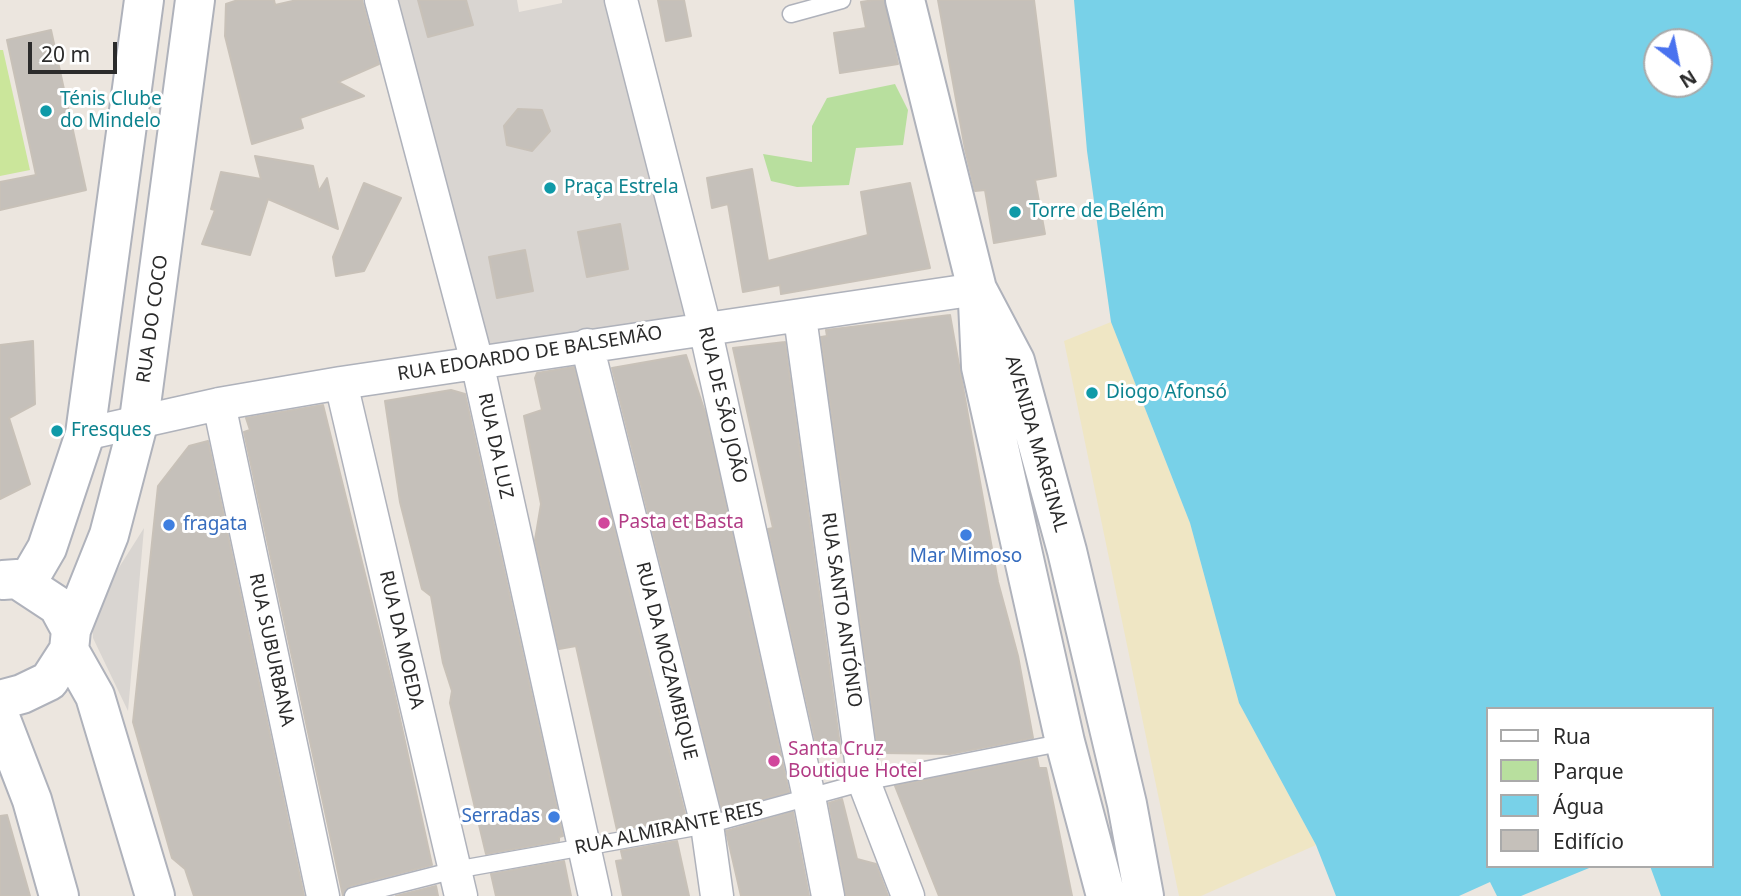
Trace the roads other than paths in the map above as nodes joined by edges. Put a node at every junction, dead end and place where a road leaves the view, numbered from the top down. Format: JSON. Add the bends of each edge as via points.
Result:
{"nodes":[{"id":1,"x":144,"y":0,"type":"edge"},
{"id":2,"x":195,"y":0,"type":"edge"},
{"id":3,"x":381,"y":0,"type":"edge"},
{"id":4,"x":621,"y":0,"type":"edge"},
{"id":5,"x":842,"y":0,"type":"edge"},
{"id":6,"x":905,"y":0,"type":"edge"},
{"id":7,"x":791,"y":14,"type":"dead end"},
{"id":8,"x":977,"y":289,"type":"junction"},
{"id":9,"x":800,"y":317,"type":"junction"},
{"id":10,"x":705,"y":328,"type":"junction"},
{"id":11,"x":587,"y":345,"type":"junction"},
{"id":12,"x":477,"y":362,"type":"junction"},
{"id":13,"x":341,"y":383,"type":"junction"},
{"id":14,"x":219,"y":404,"type":"junction"},
{"id":15,"x":139,"y":421,"type":"junction"},
{"id":16,"x":85,"y":434,"type":"junction"},
{"id":17,"x":13,"y":582,"type":"edge"},
{"id":18,"x":70,"y":640,"type":"junction"},
{"id":19,"x":0,"y":699,"type":"edge"},
{"id":20,"x":0,"y":717,"type":"edge"},
{"id":21,"x":1065,"y":742,"type":"junction"},
{"id":22,"x":864,"y":782,"type":"junction"},
{"id":23,"x":809,"y":797,"type":"junction"},
{"id":24,"x":707,"y":825,"type":"junction"},
{"id":25,"x":584,"y":847,"type":"junction"},
{"id":26,"x":458,"y":883,"type":"edge"},
{"id":27,"x":59,"y":896,"type":"edge"},
{"id":28,"x":155,"y":896,"type":"edge"},
{"id":29,"x":323,"y":896,"type":"edge"},
{"id":30,"x":353,"y":896,"type":"edge"},
{"id":31,"x":596,"y":896,"type":"edge"},
{"id":32,"x":717,"y":896,"type":"edge"},
{"id":33,"x":828,"y":896,"type":"edge"},
{"id":34,"x":908,"y":896,"type":"edge"},
{"id":35,"x":1106,"y":896,"type":"edge"},
{"id":36,"x":1144,"y":896,"type":"edge"}],
"edges":[{"from":1,"to":16,"type":"street"},
{"from":2,"to":15,"type":"street","name":"RUA DO COCO"},
{"from":3,"to":12,"type":"street","name":"RUA DA LUZ"},
{"from":4,"to":10,"type":"street","name":"RUA DE SÃO JOÃO"},
{"from":5,"to":7,"type":"lane"},
{"from":6,"to":8,"type":"street","name":"AVENIDA MARGINAL"},
{"from":8,"to":9,"type":"street","name":"RUA EDOARDO DE BALSEMÃO"},
{"from":8,"to":21,"type":"street","via":[[981,367]]},
{"from":8,"to":36,"type":"street","name":"AVENIDA MARGINAL","via":[[1015,361],[1044,464],[1127,804]]},
{"from":9,"to":10,"type":"street","name":"RUA EDOARDO DE BALSEMÃO"},
{"from":9,"to":22,"type":"street","name":"RUA SANTO ANTÓNIO"},
{"from":10,"to":11,"type":"street","name":"RUA EDOARDO DE BALSEMÃO"},
{"from":10,"to":23,"type":"street","name":"RUA DE SÃO JOÃO"},
{"from":11,"to":12,"type":"street","name":"RUA EDOARDO DE BALSEMÃO"},
{"from":11,"to":24,"type":"street","name":"RUA DA MOZAMBIQUE"},
{"from":12,"to":13,"type":"street","name":"RUA EDOARDO DE BALSEMÃO"},
{"from":12,"to":25,"type":"street","name":"RUA DA LUZ"},
{"from":13,"to":14,"type":"street","name":"RUA EDOARDO DE BALSEMÃO"},
{"from":13,"to":26,"type":"street","name":"RUA DA MOEDA"},
{"from":14,"to":15,"type":"street","name":"RUA EDOARDO DE BALSEMÃO"},
{"from":14,"to":29,"type":"street","name":"RUA SUBURBANA"},
{"from":15,"to":16,"type":"street","name":"RUA EDOARDO DE BALSEMÃO"},
{"from":15,"to":18,"type":"street","name":"RUA DO COCO","via":[[109,535]]},
{"from":16,"to":17,"type":"street","via":[[47,548]]},
{"from":17,"to":18,"type":"street","via":[[58,606]]},
{"from":18,"to":19,"type":"street","name":"RUA DO COCO","via":[[49,681]]},
{"from":18,"to":28,"type":"street","via":[[95,696]]},
{"from":20,"to":27,"type":"street","via":[[32,800]]},
{"from":21,"to":22,"type":"lane","name":"RUA ALMIRANTE REIS"},
{"from":21,"to":35,"type":"street"},
{"from":22,"to":23,"type":"lane","name":"RUA ALMIRANTE REIS"},
{"from":22,"to":34,"type":"street","name":"RUA SANTO ANTÓNIO"},
{"from":23,"to":24,"type":"lane","name":"RUA ALMIRANTE REIS"},
{"from":23,"to":33,"type":"street","name":"RUA DE SÃO JOÃO"},
{"from":24,"to":25,"type":"lane","name":"RUA ALMIRANTE REIS"},
{"from":24,"to":32,"type":"street","name":"RUA DA MOZAMBIQUE"},
{"from":25,"to":26,"type":"lane","name":"RUA ALMIRANTE REIS"},
{"from":25,"to":31,"type":"street","name":"RUA DA LUZ"},
{"from":26,"to":30,"type":"lane","name":"RUA ALMIRANTE REIS"}]}
